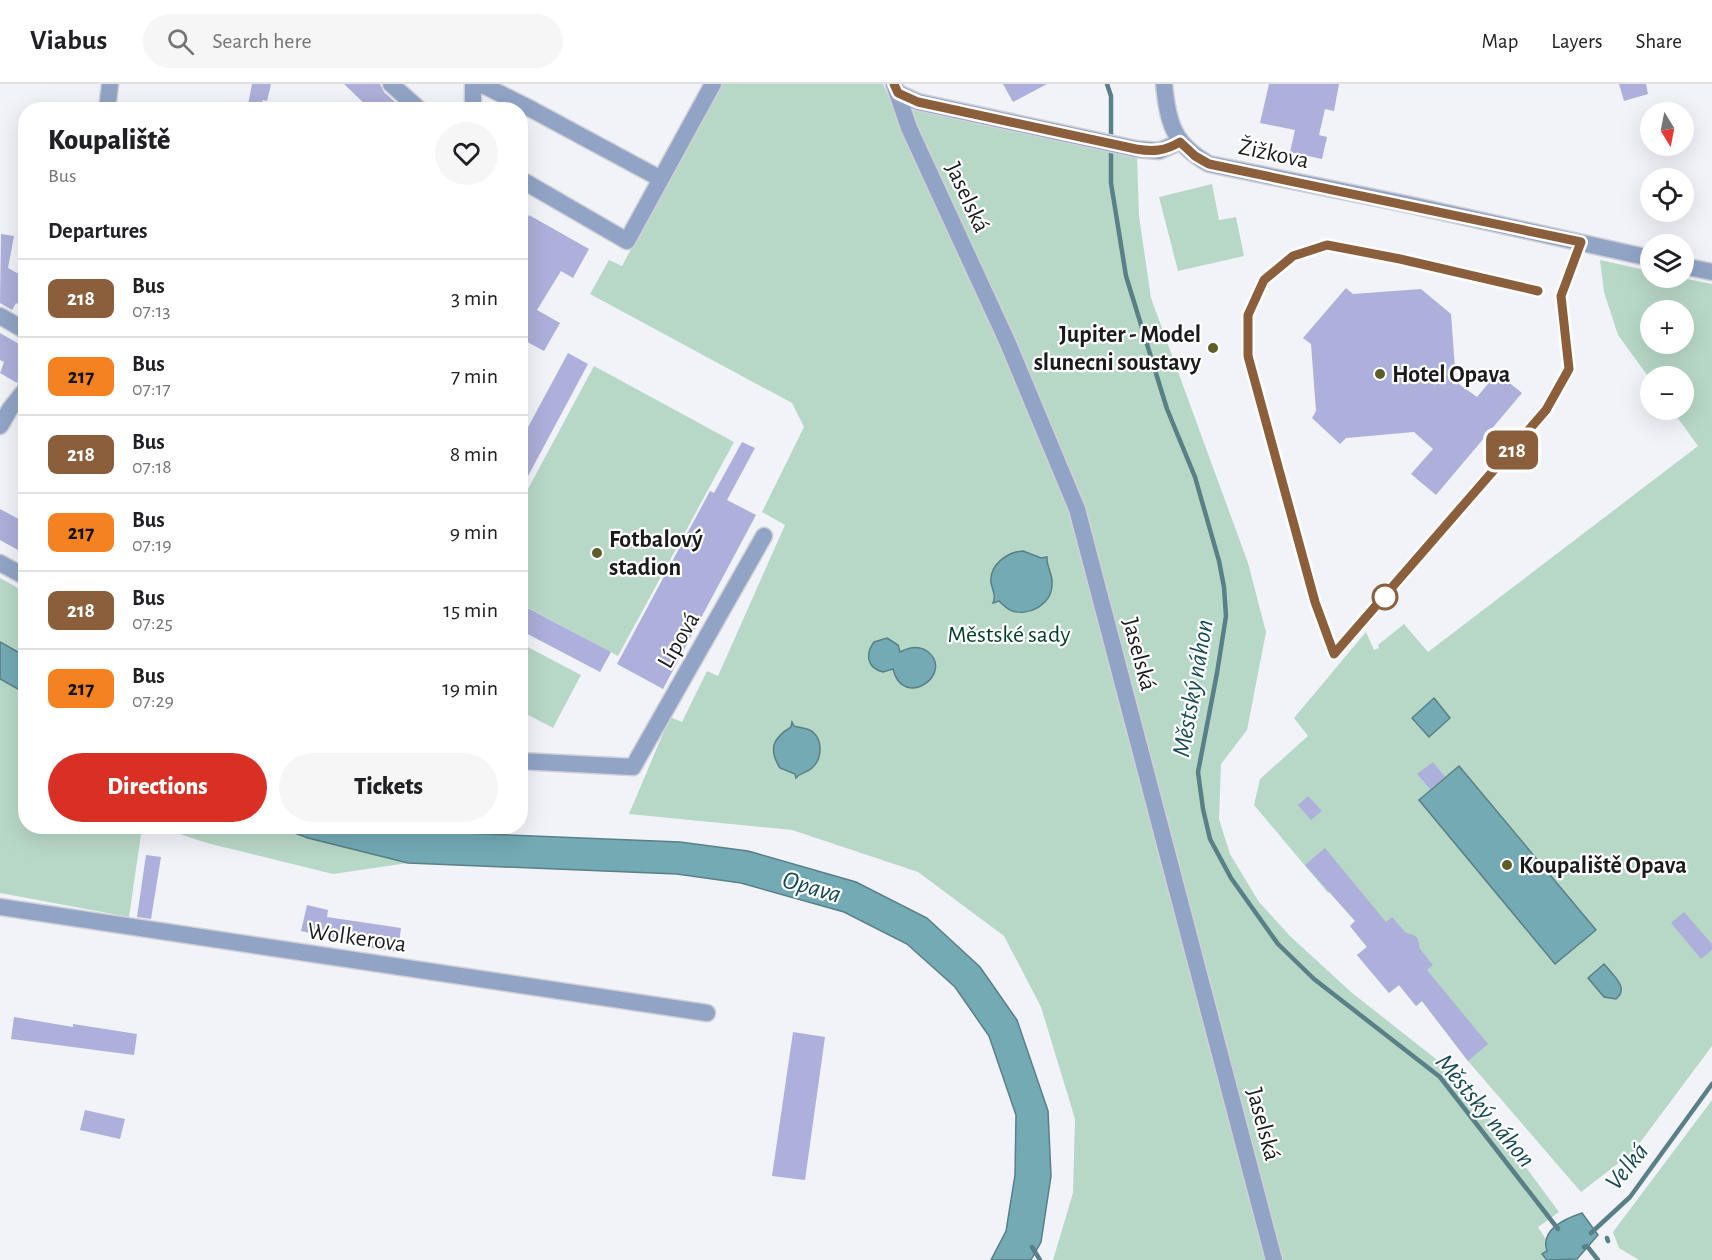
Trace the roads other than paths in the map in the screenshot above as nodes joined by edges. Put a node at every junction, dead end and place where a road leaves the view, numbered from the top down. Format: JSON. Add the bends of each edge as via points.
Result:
{"nodes":[{"id":1,"x":110,"y":84,"type":"edge"},
{"id":2,"x":391,"y":84,"type":"edge"},
{"id":3,"x":473,"y":84,"type":"edge"},
{"id":4,"x":481,"y":84,"type":"edge"},
{"id":5,"x":713,"y":84,"type":"edge"},
{"id":6,"x":1164,"y":84,"type":"edge"},
{"id":7,"x":896,"y":88,"type":"edge"},
{"id":8,"x":107,"y":102,"type":"edge"},
{"id":9,"x":411,"y":102,"type":"edge"},
{"id":10,"x":473,"y":102,"type":"edge"},
{"id":11,"x":515,"y":102,"type":"edge"},
{"id":12,"x":528,"y":109,"type":"edge"},
{"id":13,"x":1180,"y":142,"type":"junction"},
{"id":14,"x":661,"y":179,"type":"junction"},
{"id":15,"x":528,"y":184,"type":"edge"},
{"id":16,"x":1640,"y":256,"type":"edge"},
{"id":17,"x":1694,"y":268,"type":"edge"},
{"id":18,"x":1712,"y":272,"type":"edge"},
{"id":19,"x":0,"y":316,"type":"edge"},
{"id":20,"x":18,"y":326,"type":"edge"},
{"id":21,"x":18,"y":399,"type":"edge"},
{"id":22,"x":0,"y":426,"type":"edge"},
{"id":23,"x":764,"y":536,"type":"dead end"},
{"id":24,"x":0,"y":563,"type":"edge"},
{"id":25,"x":18,"y":573,"type":"edge"},
{"id":26,"x":528,"y":761,"type":"edge"},
{"id":27,"x":0,"y":908,"type":"edge"},
{"id":28,"x":707,"y":1012,"type":"dead end"},
{"id":29,"x":1275,"y":1260,"type":"edge"}],
"edges":[{"from":1,"to":8,"type":"street"},
{"from":2,"to":9,"type":"street"},
{"from":3,"to":10,"type":"street"},
{"from":4,"to":11,"type":"street"},
{"from":5,"to":14,"type":"street"},
{"from":6,"to":13,"type":"street","via":[[1170,121]]},
{"from":7,"to":13,"type":"street","via":[[918,102],[1136,149],[1159,151]]},
{"from":7,"to":29,"type":"street","name":"Jaselská","via":[[909,128],[1007,341],[1077,508]]},
{"from":12,"to":14,"type":"street"},
{"from":13,"to":16,"type":"street","name":"Žižkova","via":[[1209,164]]},
{"from":14,"to":15,"type":"street","via":[[627,241]]},
{"from":17,"to":18,"type":"street"},
{"from":19,"to":20,"type":"street"},
{"from":21,"to":22,"type":"street"},
{"from":23,"to":26,"type":"street","name":"Lípová","via":[[633,767]]},
{"from":24,"to":25,"type":"street"},
{"from":27,"to":28,"type":"street","name":"Wolkerova"}]}
